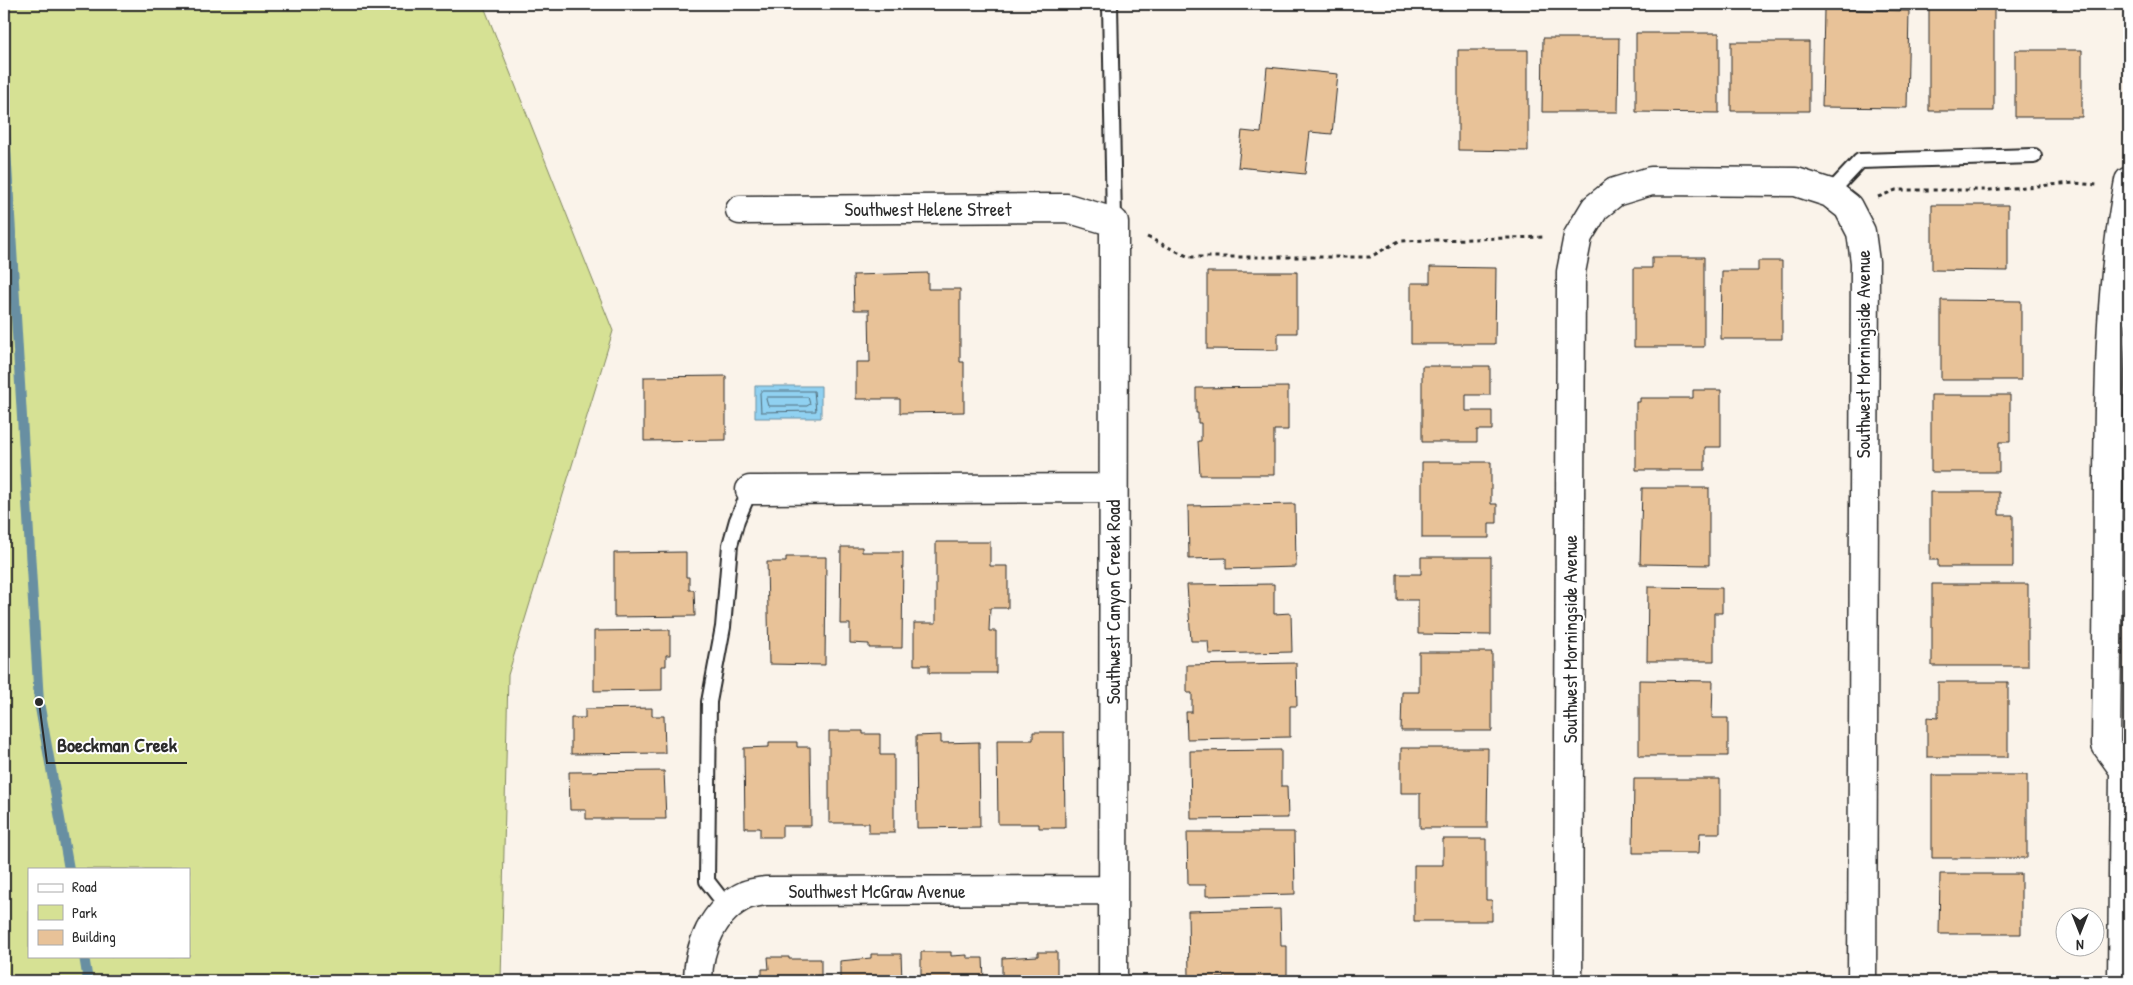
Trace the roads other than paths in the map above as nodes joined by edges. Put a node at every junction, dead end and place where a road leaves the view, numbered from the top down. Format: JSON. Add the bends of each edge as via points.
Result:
{"nodes":[{"id":1,"x":1110,"y":4,"type":"edge"},
{"id":2,"x":2034,"y":156,"type":"dead end"},
{"id":3,"x":2128,"y":186,"type":"edge"},
{"id":4,"x":1839,"y":200,"type":"junction"},
{"id":5,"x":740,"y":210,"type":"dead end"},
{"id":6,"x":1114,"y":222,"type":"junction"},
{"id":7,"x":1112,"y":488,"type":"junction"},
{"id":8,"x":750,"y":490,"type":"joint"},
{"id":9,"x":2126,"y":766,"type":"edge"},
{"id":10,"x":1113,"y":890,"type":"junction"},
{"id":11,"x":728,"y":908,"type":"junction"},
{"id":12,"x":698,"y":981,"type":"edge"},
{"id":13,"x":1113,"y":981,"type":"edge"},
{"id":14,"x":1568,"y":981,"type":"edge"},
{"id":15,"x":1862,"y":981,"type":"edge"},
{"id":16,"x":2122,"y":981,"type":"edge"}],
"edges":[{"from":1,"to":6,"type":"lane"},
{"from":2,"to":4,"type":"lane","via":[[1860,161]]},
{"from":3,"to":9,"type":"street","via":[[2118,245],[2111,327],[2106,745]]},
{"from":4,"to":14,"type":"street","name":"Southwest Morningside Avenue","via":[[1796,182],[1650,180],[1615,192],[1595,208],[1578,236],[1571,272]]},
{"from":4,"to":15,"type":"street","name":"Southwest Morningside Avenue","via":[[1861,232],[1865,262]]},
{"from":5,"to":6,"type":"street","name":"Southwest Helene Street","via":[[1067,208]]},
{"from":6,"to":7,"type":"street","name":"Southwest Canyon Creek Road"},
{"from":7,"to":8,"type":"street"},
{"from":7,"to":10,"type":"street","name":"Southwest Canyon Creek Road"},
{"from":8,"to":11,"type":"lane","via":[[730,545],[724,627],[709,702],[708,881]]},
{"from":9,"to":16,"type":"street"},
{"from":10,"to":11,"type":"street","name":"Southwest McGraw Avenue","via":[[765,891],[747,895]]},
{"from":10,"to":13,"type":"street","name":"Southwest Canyon Creek Road"},
{"from":11,"to":12,"type":"street","name":"Southwest McGraw Avenue","via":[[704,940]]}]}
